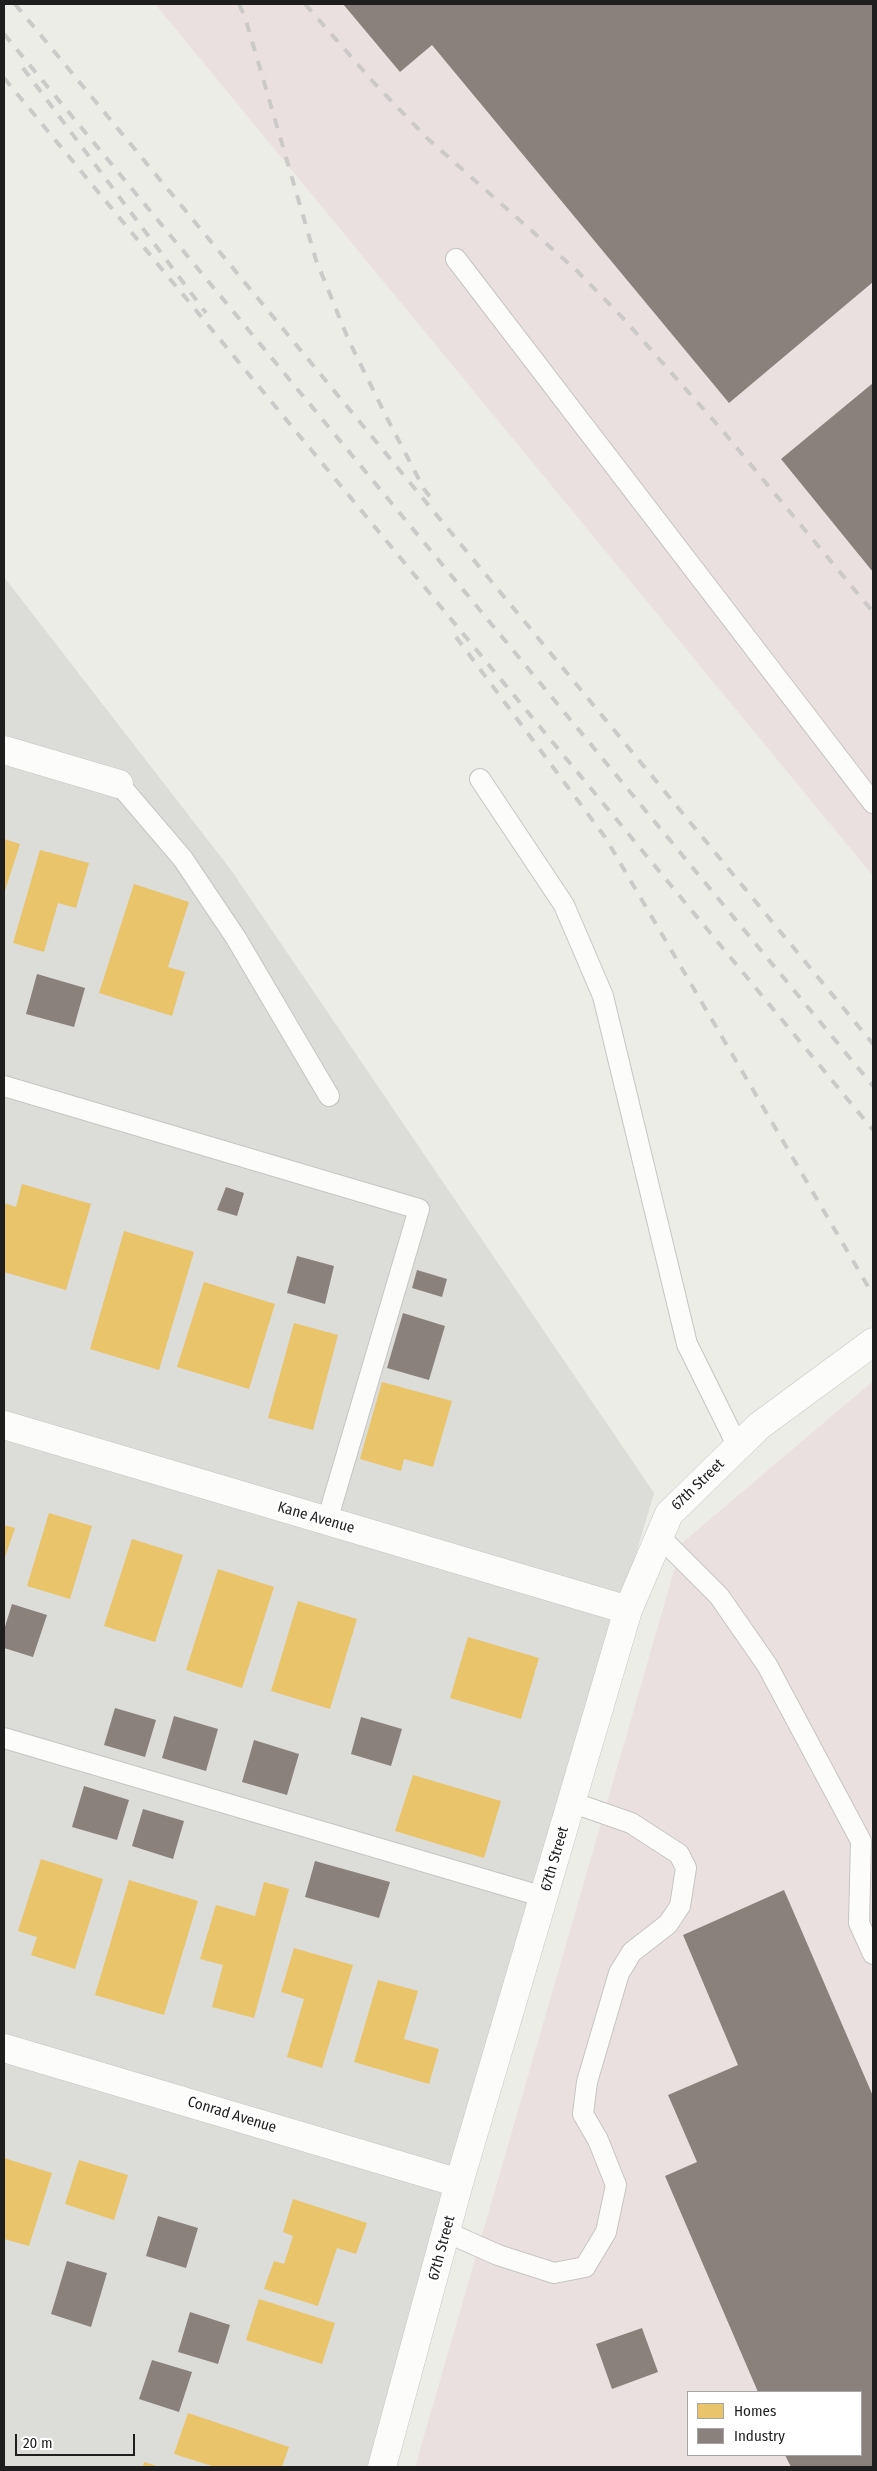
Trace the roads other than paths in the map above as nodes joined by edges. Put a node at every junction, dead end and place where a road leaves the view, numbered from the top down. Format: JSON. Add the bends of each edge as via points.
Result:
{"nodes":[{"id":1,"x":456,"y":259,"type":"dead end"},
{"id":2,"x":4,"y":750,"type":"edge"},
{"id":3,"x":480,"y":779,"type":"dead end"},
{"id":4,"x":119,"y":784,"type":"joint"},
{"id":5,"x":873,"y":803,"type":"edge"},
{"id":6,"x":4,"y":1086,"type":"edge"},
{"id":7,"x":329,"y":1096,"type":"dead end"},
{"id":8,"x":873,"y":1342,"type":"edge"},
{"id":9,"x":4,"y":1425,"type":"edge"},
{"id":10,"x":738,"y":1447,"type":"junction"},
{"id":11,"x":327,"y":1521,"type":"junction"},
{"id":12,"x":659,"y":1536,"type":"junction"},
{"id":13,"x":628,"y":1610,"type":"junction"},
{"id":14,"x":4,"y":1738,"type":"edge"},
{"id":15,"x":571,"y":1802,"type":"junction"},
{"id":16,"x":867,"y":1840,"type":"edge"},
{"id":17,"x":544,"y":1898,"type":"junction"},
{"id":18,"x":873,"y":1954,"type":"edge"},
{"id":19,"x":4,"y":2048,"type":"edge"},
{"id":20,"x":460,"y":2183,"type":"junction"},
{"id":21,"x":446,"y":2232,"type":"junction"},
{"id":22,"x":382,"y":2467,"type":"edge"}],
"edges":[{"from":1,"to":5,"type":"lane"},
{"from":2,"to":4,"type":"street"},
{"from":3,"to":10,"type":"lane","via":[[564,905],[604,996],[688,1344]]},
{"from":4,"to":7,"type":"lane","via":[[183,859],[236,938]]},
{"from":6,"to":11,"type":"lane","via":[[419,1209]]},
{"from":8,"to":10,"type":"street","name":"67th Street","via":[[759,1426]]},
{"from":9,"to":11,"type":"street","name":"Kane Avenue"},
{"from":10,"to":12,"type":"street","name":"67th Street","via":[[668,1514]]},
{"from":11,"to":13,"type":"street","name":"Kane Avenue"},
{"from":12,"to":13,"type":"street","name":"67th Street"},
{"from":12,"to":16,"type":"lane","via":[[718,1596],[768,1665]]},
{"from":13,"to":15,"type":"street","name":"67th Street"},
{"from":14,"to":17,"type":"lane"},
{"from":15,"to":17,"type":"street","name":"67th Street"},
{"from":15,"to":21,"type":"lane","via":[[631,1823],[679,1854],[686,1868],[680,1906],[668,1924],[632,1952],[618,1973],[587,2082],[583,2114],[598,2140],[616,2185],[606,2232],[585,2267],[554,2273],[498,2255]]},
{"from":16,"to":18,"type":"lane","via":[[859,1924]]},
{"from":17,"to":20,"type":"street","name":"67th Street"},
{"from":19,"to":20,"type":"street","name":"Conrad Avenue"},
{"from":20,"to":21,"type":"street","name":"67th Street"},
{"from":21,"to":22,"type":"street","name":"67th Street"}]}
